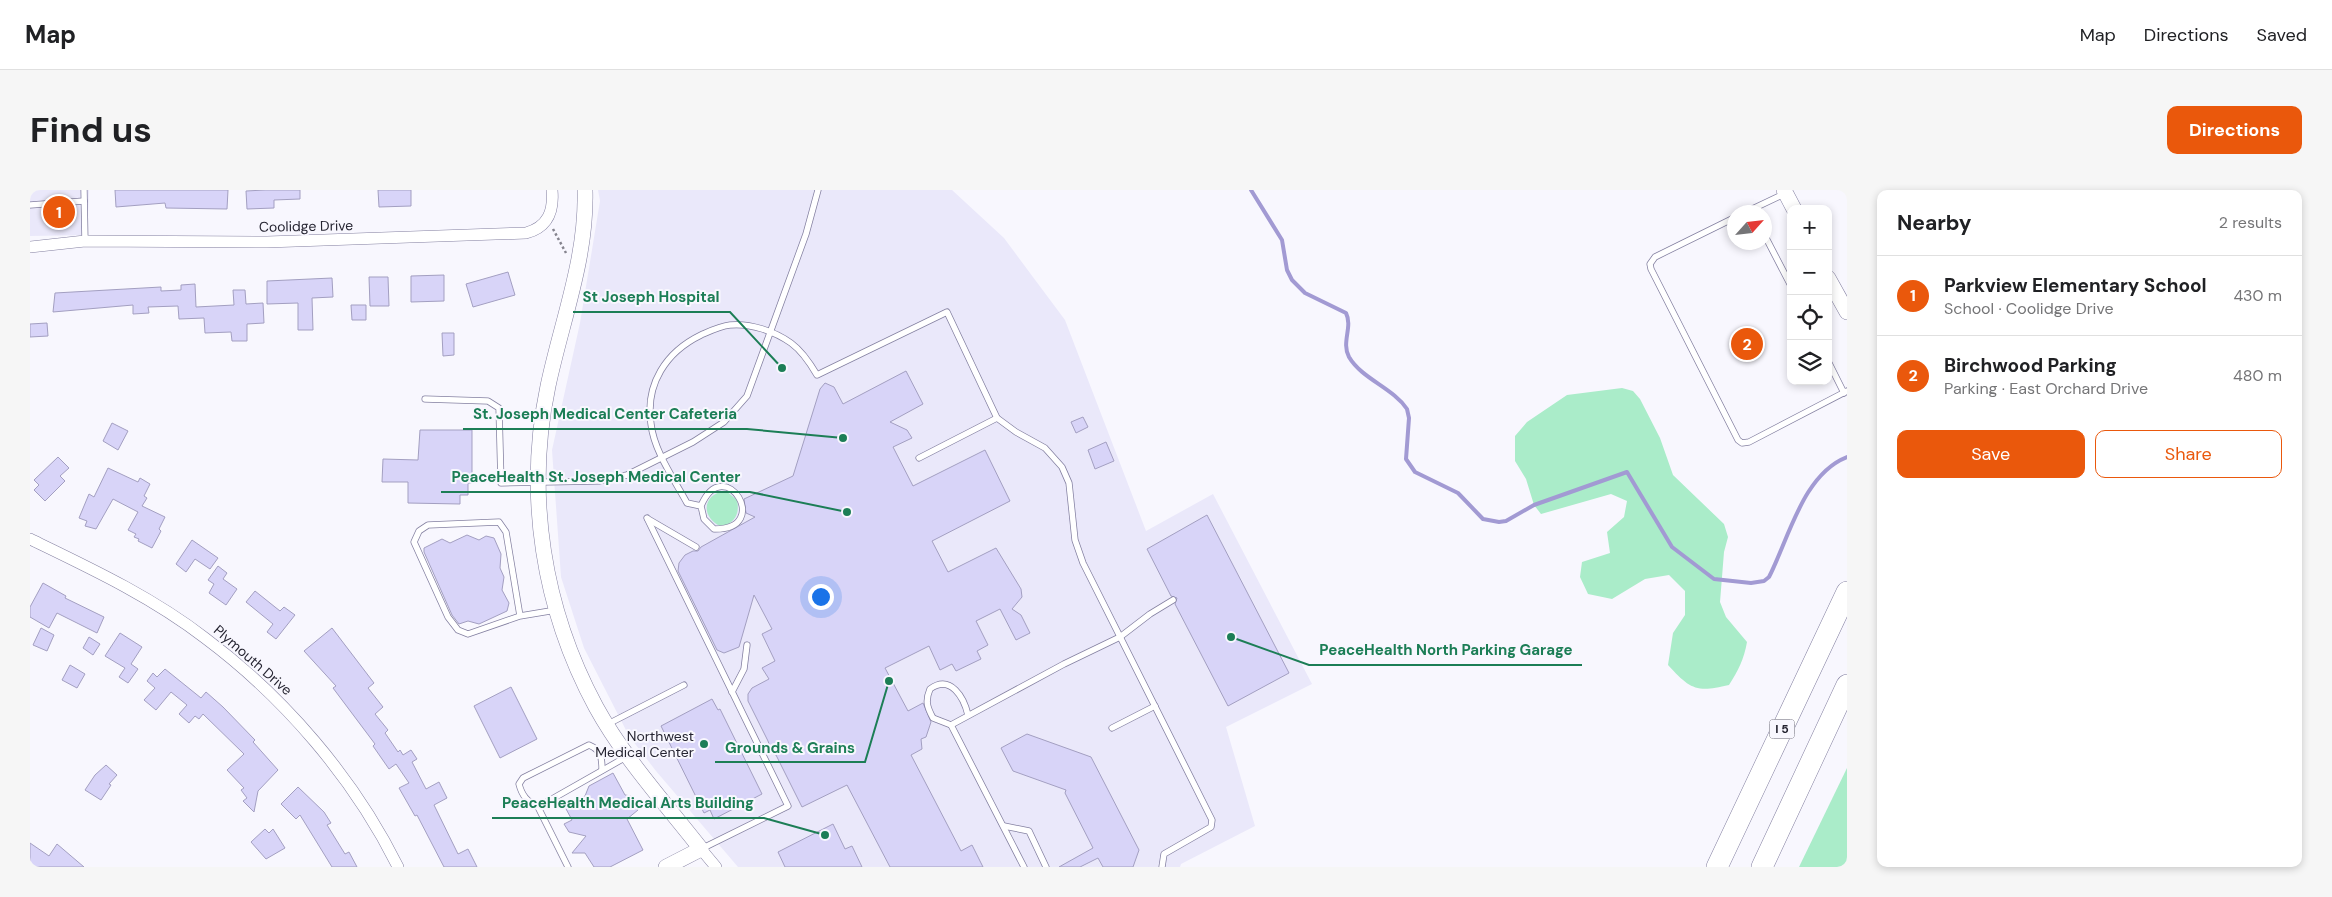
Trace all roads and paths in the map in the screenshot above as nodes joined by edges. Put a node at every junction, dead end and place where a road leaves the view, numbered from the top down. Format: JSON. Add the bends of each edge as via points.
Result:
{"nodes":[{"id":1,"x":84,"y":190,"type":"edge"},
{"id":2,"x":552,"y":190,"type":"edge"},
{"id":3,"x":585,"y":190,"type":"edge"},
{"id":4,"x":818,"y":190,"type":"edge"},
{"id":5,"x":1785,"y":192,"type":"edge"},
{"id":6,"x":84,"y":201,"type":"junction"},
{"id":7,"x":30,"y":205,"type":"edge"},
{"id":8,"x":1763,"y":205,"type":"edge"},
{"id":9,"x":1792,"y":205,"type":"edge"},
{"id":10,"x":550,"y":215,"type":"junction"},
{"id":11,"x":1727,"y":221,"type":"edge"},
{"id":12,"x":85,"y":241,"type":"junction"},
{"id":13,"x":30,"y":247,"type":"edge"},
{"id":14,"x":1772,"y":249,"type":"edge"},
{"id":15,"x":579,"y":266,"type":"junction"},
{"id":16,"x":1787,"y":278,"type":"edge"},
{"id":17,"x":1832,"y":285,"type":"edge"},
{"id":18,"x":1847,"y":312,"type":"edge"},
{"id":19,"x":770,"y":332,"type":"junction"},
{"id":20,"x":1832,"y":368,"type":"edge"},
{"id":21,"x":1846,"y":392,"type":"edge"},
{"id":22,"x":425,"y":399,"type":"dead end"},
{"id":23,"x":998,"y":418,"type":"junction"},
{"id":24,"x":662,"y":457,"type":"junction"},
{"id":25,"x":919,"y":458,"type":"dead end"},
{"id":26,"x":538,"y":483,"type":"junction"},
{"id":27,"x":701,"y":506,"type":"junction"},
{"id":28,"x":30,"y":539,"type":"edge"},
{"id":29,"x":696,"y":547,"type":"dead end"},
{"id":30,"x":1847,"y":592,"type":"edge"},
{"id":31,"x":1173,"y":600,"type":"dead end"},
{"id":32,"x":556,"y":610,"type":"junction"},
{"id":33,"x":520,"y":616,"type":"junction"},
{"id":34,"x":1120,"y":637,"type":"junction"},
{"id":35,"x":747,"y":645,"type":"dead end"},
{"id":36,"x":684,"y":685,"type":"dead end"},
{"id":37,"x":1847,"y":685,"type":"edge"},
{"id":38,"x":732,"y":692,"type":"junction"},
{"id":39,"x":1155,"y":706,"type":"junction"},
{"id":40,"x":968,"y":716,"type":"junction"},
{"id":41,"x":607,"y":725,"type":"junction"},
{"id":42,"x":951,"y":725,"type":"junction"},
{"id":43,"x":1112,"y":728,"type":"dead end"},
{"id":44,"x":628,"y":756,"type":"junction"},
{"id":45,"x":602,"y":770,"type":"junction"},
{"id":46,"x":538,"y":807,"type":"junction"},
{"id":47,"x":1004,"y":826,"type":"junction"},
{"id":48,"x":701,"y":849,"type":"junction"},
{"id":49,"x":398,"y":867,"type":"edge"},
{"id":50,"x":568,"y":867,"type":"edge"},
{"id":51,"x":666,"y":867,"type":"edge"},
{"id":52,"x":716,"y":867,"type":"edge"},
{"id":53,"x":1024,"y":867,"type":"edge"},
{"id":54,"x":1046,"y":867,"type":"edge"},
{"id":55,"x":1162,"y":867,"type":"edge"},
{"id":56,"x":1717,"y":867,"type":"edge"},
{"id":57,"x":1762,"y":867,"type":"edge"}],
"edges":[{"from":1,"to":6,"type":"lane"},
{"from":2,"to":10,"type":"street"},
{"from":3,"to":15,"type":"street"},
{"from":4,"to":19,"type":"lane","via":[[806,234]]},
{"from":5,"to":8,"type":"lane"},
{"from":5,"to":9,"type":"street"},
{"from":6,"to":7,"type":"lane"},
{"from":6,"to":12,"type":"lane"},
{"from":10,"to":12,"type":"street","name":"Coolidge Drive","via":[[540,227],[526,233],[267,242]]},
{"from":10,"to":15,"type":"path","via":[[559,242]]},
{"from":11,"to":21,"type":"lane","via":[[1655,257],[1650,264],[1738,440],[1749,442]]},
{"from":12,"to":13,"type":"street","name":"Coolidge Drive"},
{"from":14,"to":16,"type":"lane"},
{"from":15,"to":26,"type":"street","via":[[548,386],[538,456]]},
{"from":17,"to":18,"type":"street"},
{"from":19,"to":23,"type":"lane","via":[[791,343],[806,357],[817,375],[948,312]]},
{"from":19,"to":24,"type":"lane","via":[[747,396],[724,422]]},
{"from":19,"to":24,"type":"lane","via":[[750,326],[729,325],[689,341],[671,355],[658,373],[650,408],[650,425]]},
{"from":20,"to":21,"type":"lane"},
{"from":22,"to":26,"type":"lane","via":[[488,401],[499,408],[501,483]]},
{"from":23,"to":25,"type":"lane"},
{"from":23,"to":34,"type":"lane","via":[[1045,448],[1062,467],[1068,483],[1075,540]]},
{"from":24,"to":26,"type":"lane","via":[[627,475],[600,481]]},
{"from":24,"to":27,"type":"lane","via":[[687,503]]},
{"from":26,"to":32,"type":"street","via":[[545,564]]},
{"from":27,"to":27,"type":"lane","via":[[704,519],[714,529],[725,529],[742,515],[737,493],[726,487],[714,488]]},
{"from":28,"to":49,"type":"street","name":"Plymouth Drive","via":[[175,617],[259,682],[342,777]]},
{"from":29,"to":38,"type":"lane","via":[[647,518]]},
{"from":30,"to":56,"type":"highway","number":"I 5"},
{"from":31,"to":34,"type":"lane"},
{"from":32,"to":33,"type":"lane"},
{"from":32,"to":41,"type":"street","via":[[574,663]]},
{"from":33,"to":33,"type":"lane","via":[[506,532],[499,522],[428,525],[419,532],[414,542],[448,617],[458,630],[468,634]]},
{"from":34,"to":39,"type":"lane"},
{"from":34,"to":40,"type":"lane"},
{"from":35,"to":38,"type":"lane","via":[[744,669]]},
{"from":36,"to":41,"type":"lane"},
{"from":37,"to":57,"type":"highway"},
{"from":38,"to":48,"type":"lane","via":[[788,806]]},
{"from":39,"to":43,"type":"lane"},
{"from":39,"to":55,"type":"lane","via":[[1212,820],[1211,827],[1164,854]]},
{"from":40,"to":42,"type":"lane"},
{"from":40,"to":42,"type":"lane","via":[[960,694],[950,686],[935,686],[927,696],[926,706],[933,718]]},
{"from":41,"to":44,"type":"street"},
{"from":42,"to":47,"type":"lane"},
{"from":44,"to":45,"type":"lane"},
{"from":44,"to":48,"type":"street"},
{"from":45,"to":46,"type":"lane"},
{"from":45,"to":46,"type":"lane","via":[[602,756],[597,748],[589,745],[523,778],[518,784],[522,794]]},
{"from":46,"to":50,"type":"lane"},
{"from":47,"to":53,"type":"lane"},
{"from":47,"to":54,"type":"lane","via":[[1029,830]]},
{"from":48,"to":51,"type":"street"},
{"from":48,"to":52,"type":"street"}]}
